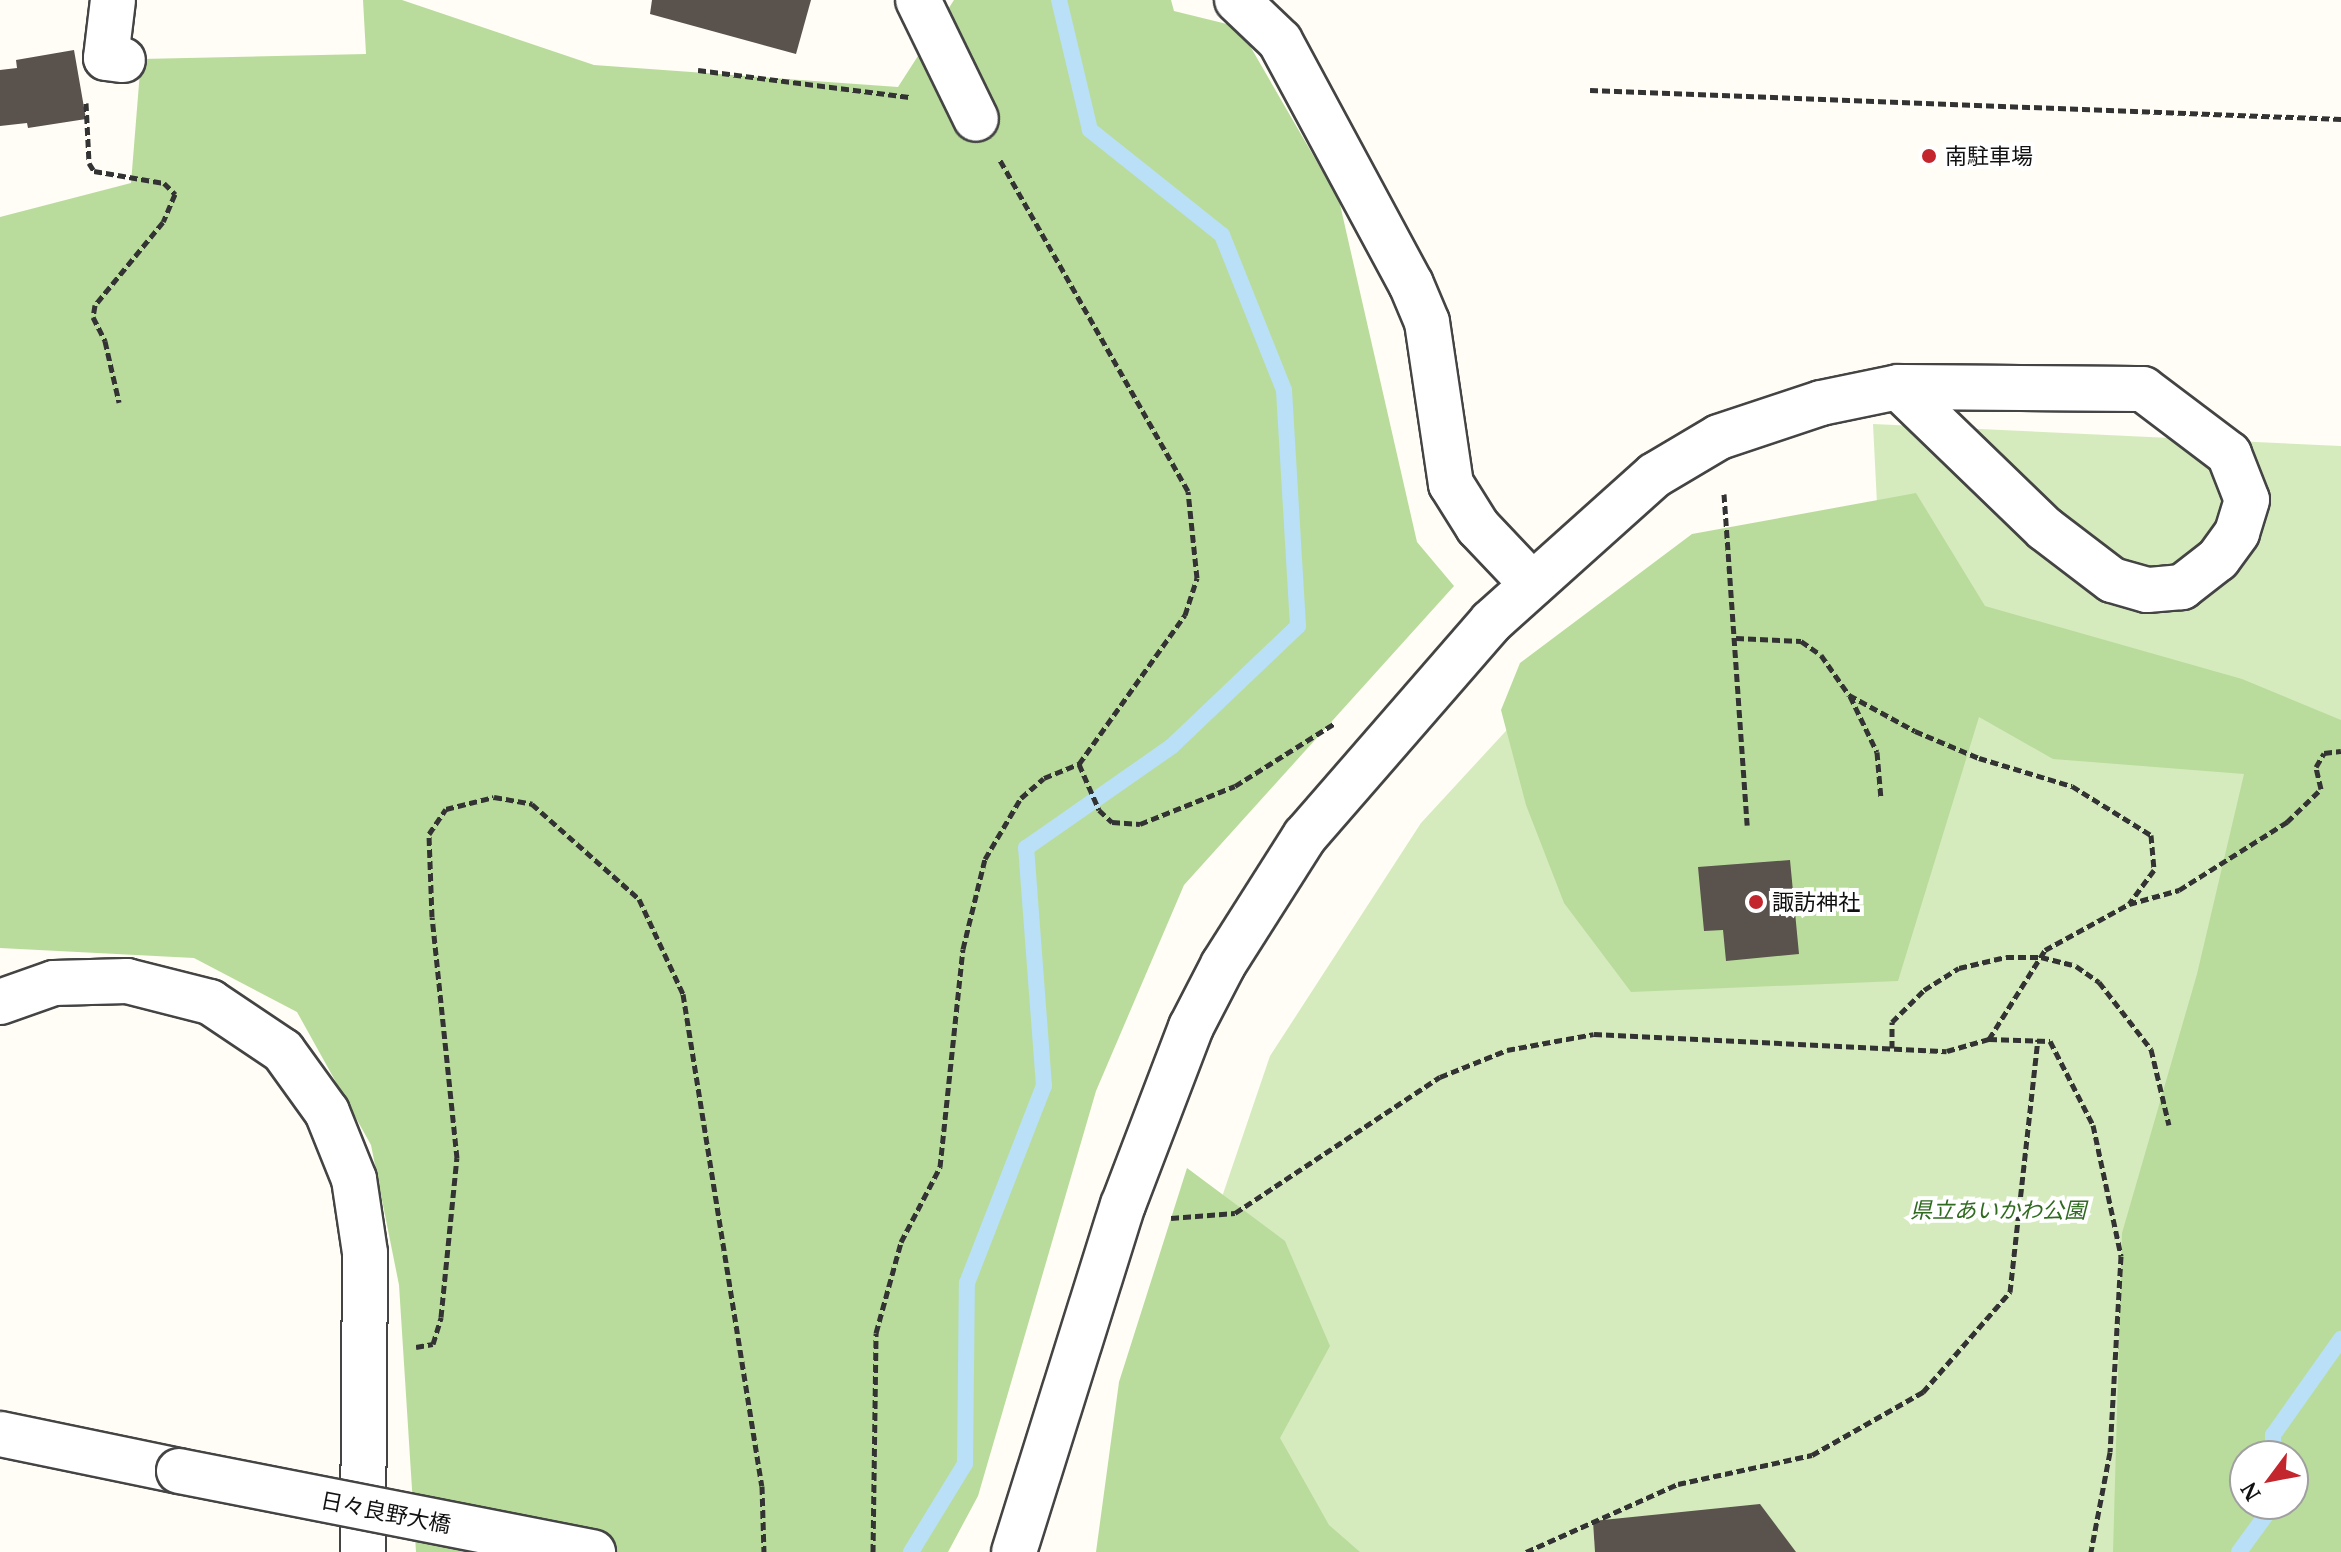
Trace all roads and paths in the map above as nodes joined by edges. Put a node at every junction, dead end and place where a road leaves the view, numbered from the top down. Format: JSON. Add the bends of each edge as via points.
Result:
{"nodes":[{"id":1,"x":113,"y":0,"type":"edge"},
{"id":2,"x":918,"y":0,"type":"edge"},
{"id":3,"x":1237,"y":0,"type":"edge"},
{"id":4,"x":114,"y":59,"type":"joint"},
{"id":5,"x":698,"y":70,"type":"dead end"},
{"id":6,"x":1590,"y":90,"type":"dead end"},
{"id":7,"x":976,"y":119,"type":"junction"},
{"id":8,"x":2341,"y":119,"type":"edge"},
{"id":9,"x":1898,"y":387,"type":"junction"},
{"id":10,"x":119,"y":402,"type":"dead end"},
{"id":11,"x":1719,"y":437,"type":"junction"},
{"id":12,"x":1532,"y":584,"type":"junction"},
{"id":13,"x":1736,"y":638,"type":"junction"},
{"id":14,"x":1849,"y":695,"type":"junction"},
{"id":15,"x":1387,"y":741,"type":"junction"},
{"id":16,"x":2341,"y":751,"type":"edge"},
{"id":17,"x":1079,"y":764,"type":"junction"},
{"id":18,"x":1881,"y":799,"type":"dead end"},
{"id":19,"x":1747,"y":825,"type":"dead end"},
{"id":20,"x":2129,"y":904,"type":"junction"},
{"id":21,"x":2041,"y":957,"type":"junction"},
{"id":22,"x":0,"y":1002,"type":"edge"},
{"id":23,"x":1989,"y":1039,"type":"junction"},
{"id":24,"x":2038,"y":1040,"type":"junction"},
{"id":25,"x":1892,"y":1049,"type":"junction"},
{"id":26,"x":2169,"y":1125,"type":"dead end"},
{"id":27,"x":1123,"y":1205,"type":"junction"},
{"id":28,"x":364,"y":1323,"type":"junction"},
{"id":29,"x":0,"y":1434,"type":"edge"},
{"id":30,"x":363,"y":1552,"type":"edge"},
{"id":31,"x":593,"y":1552,"type":"edge"},
{"id":32,"x":764,"y":1552,"type":"edge"},
{"id":33,"x":873,"y":1552,"type":"edge"},
{"id":34,"x":1014,"y":1552,"type":"edge"},
{"id":35,"x":1526,"y":1552,"type":"edge"},
{"id":36,"x":2091,"y":1552,"type":"edge"}],
"edges":[{"from":1,"to":4,"type":"street"},
{"from":2,"to":7,"type":"street"},
{"from":3,"to":12,"type":"street","via":[[1280,41],[1411,284],[1427,322],[1451,484],[1478,527]]},
{"from":4,"to":10,"type":"path","via":[[89,74],[89,163],[94,171],[164,183],[175,194],[163,222],[95,305],[93,317],[105,341]]},
{"from":5,"to":7,"type":"path","via":[[914,97],[955,121]]},
{"from":6,"to":8,"type":"path"},
{"from":7,"to":17,"type":"path","via":[[1188,491],[1197,578],[1185,615]]},
{"from":9,"to":9,"type":"street","via":[[2143,389],[2229,454],[2247,500],[2237,533],[2218,559],[2182,587],[2147,590],[2112,580],[2045,529]]},
{"from":9,"to":11,"type":"street","via":[[1821,403]]},
{"from":11,"to":12,"type":"street","via":[[1655,475]]},
{"from":11,"to":13,"type":"path"},
{"from":12,"to":15,"type":"street","via":[[1491,622]]},
{"from":13,"to":14,"type":"path","via":[[1801,641],[1821,655]]},
{"from":13,"to":19,"type":"path"},
{"from":14,"to":18,"type":"path","via":[[1877,752]]},
{"from":14,"to":20,"type":"path","via":[[1979,758],[2072,786],[2151,835],[2154,870]]},
{"from":15,"to":17,"type":"path","via":[[1345,721],[1327,724],[1235,786],[1140,824],[1112,822],[1099,810]]},
{"from":15,"to":27,"type":"street","via":[[1305,836],[1223,965],[1191,1027]]},
{"from":16,"to":20,"type":"path","via":[[2324,753],[2316,767],[2321,789],[2287,822],[2179,890]]},
{"from":17,"to":33,"type":"path","via":[[1044,778],[1021,798],[985,859],[963,949],[940,1167],[901,1242],[876,1333]]},
{"from":20,"to":21,"type":"path"},
{"from":21,"to":23,"type":"path"},
{"from":21,"to":25,"type":"path","via":[[2006,957],[1959,968],[1924,990],[1892,1022]]},
{"from":21,"to":26,"type":"path","via":[[2076,966],[2099,982],[2125,1012],[2151,1049]]},
{"from":22,"to":28,"type":"street","via":[[54,983],[127,981],[210,1002],[283,1051],[327,1112],[354,1179],[365,1253]]},
{"from":23,"to":24,"type":"path"},
{"from":23,"to":25,"type":"path","via":[[1947,1051]]},
{"from":24,"to":35,"type":"path","via":[[2010,1292],[1923,1392],[1812,1455],[1678,1484]]},
{"from":24,"to":36,"type":"path","via":[[2050,1041],[2093,1125],[2121,1256],[2110,1452]]},
{"from":25,"to":27,"type":"path","via":[[1594,1034],[1507,1050],[1440,1077],[1235,1213],[1179,1220]]},
{"from":27,"to":34,"type":"street"},
{"from":28,"to":30,"type":"street"},
{"from":28,"to":32,"type":"path","via":[[416,1347],[433,1344],[441,1317],[457,1158],[432,917],[429,834],[446,809],[494,797],[532,804],[639,899],[683,994],[762,1486]]},
{"from":29,"to":31,"type":"street","name":"日々良野大橋","bridge":true}]}
